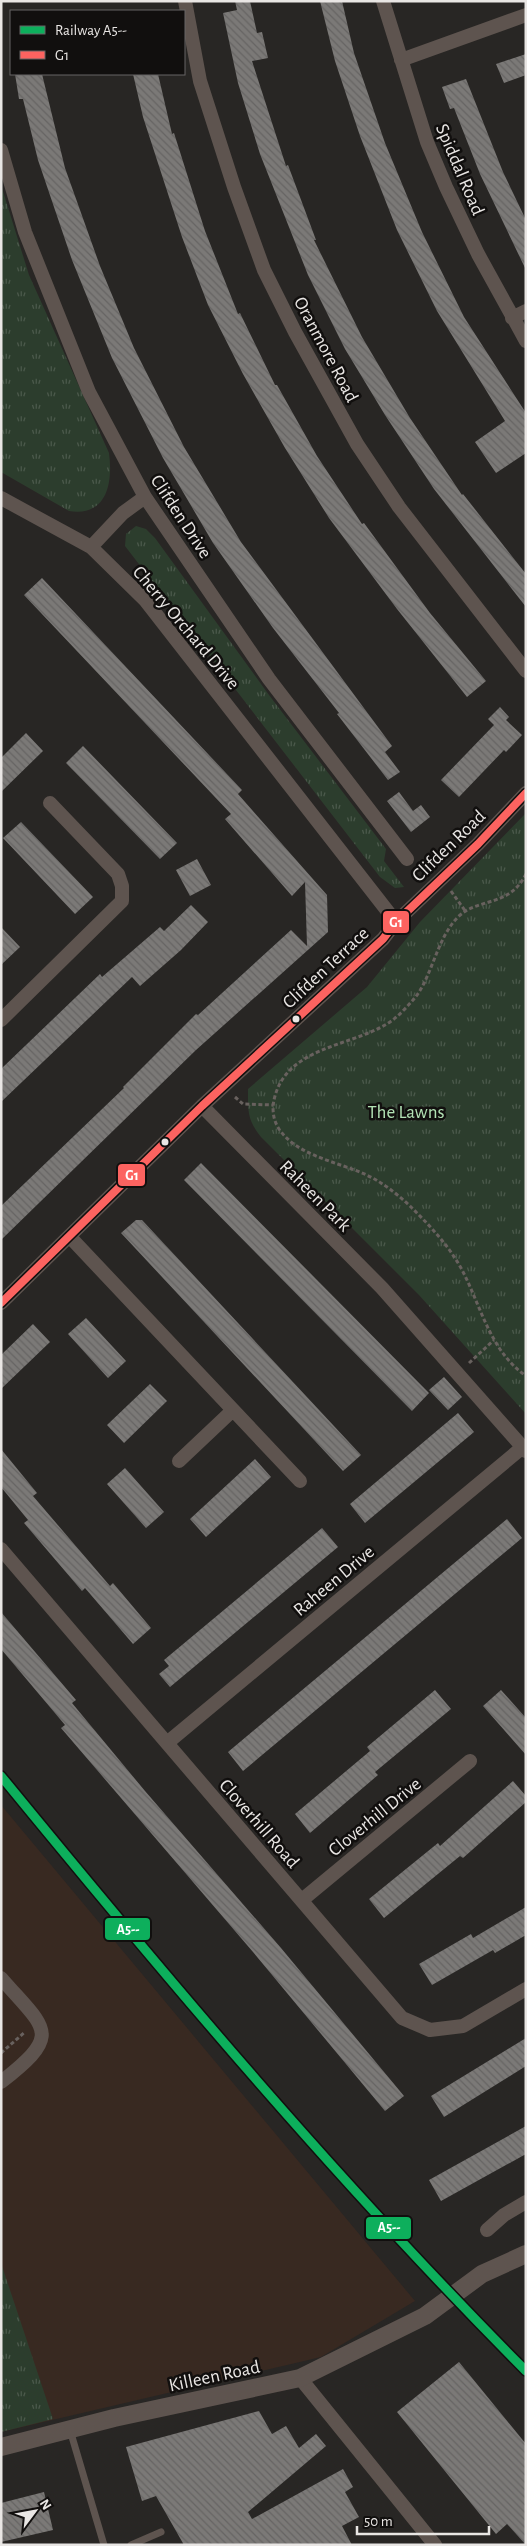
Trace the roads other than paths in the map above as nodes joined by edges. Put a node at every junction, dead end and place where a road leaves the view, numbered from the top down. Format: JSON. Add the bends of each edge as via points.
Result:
{"nodes":[{"id":1,"x":185,"y":1,"type":"edge"},
{"id":2,"x":383,"y":1,"type":"edge"},
{"id":3,"x":526,"y":15,"type":"edge"},
{"id":4,"x":401,"y":60,"type":"junction"},
{"id":5,"x":1,"y":150,"type":"edge"},
{"id":6,"x":526,"y":311,"type":"edge"},
{"id":7,"x":512,"y":318,"type":"junction"},
{"id":8,"x":526,"y":341,"type":"edge"},
{"id":9,"x":145,"y":497,"type":"junction"},
{"id":10,"x":1,"y":498,"type":"edge"},
{"id":11,"x":91,"y":547,"type":"junction"},
{"id":12,"x":526,"y":671,"type":"edge"},
{"id":13,"x":276,"y":768,"type":"joint"},
{"id":14,"x":526,"y":793,"type":"edge"},
{"id":15,"x":50,"y":803,"type":"dead end"},
{"id":16,"x":408,"y":859,"type":"dead end"},
{"id":17,"x":396,"y":922,"type":"junction"},
{"id":18,"x":1,"y":1020,"type":"edge"},
{"id":19,"x":202,"y":1106,"type":"junction"},
{"id":20,"x":70,"y":1237,"type":"junction"},
{"id":21,"x":1,"y":1303,"type":"edge"},
{"id":22,"x":233,"y":1410,"type":"junction"},
{"id":23,"x":524,"y":1449,"type":"edge"},
{"id":24,"x":179,"y":1461,"type":"dead end"},
{"id":25,"x":300,"y":1481,"type":"dead end"},
{"id":26,"x":1,"y":1549,"type":"edge"},
{"id":27,"x":167,"y":1743,"type":"junction"},
{"id":28,"x":470,"y":1761,"type":"dead end"},
{"id":29,"x":302,"y":1900,"type":"junction"},
{"id":30,"x":1,"y":1978,"type":"edge"},
{"id":31,"x":526,"y":1989,"type":"edge"},
{"id":32,"x":1,"y":2082,"type":"edge"},
{"id":33,"x":526,"y":2202,"type":"edge"},
{"id":34,"x":487,"y":2230,"type":"dead end"},
{"id":35,"x":526,"y":2254,"type":"edge"},
{"id":36,"x":300,"y":2378,"type":"junction"},
{"id":37,"x":70,"y":2430,"type":"junction"},
{"id":38,"x":1,"y":2447,"type":"edge"},
{"id":39,"x":161,"y":2532,"type":"dead end"},
{"id":40,"x":104,"y":2545,"type":"edge"},
{"id":41,"x":131,"y":2545,"type":"edge"},
{"id":42,"x":434,"y":2545,"type":"edge"}],
"edges":[{"from":1,"to":12,"type":"street","name":"Oranmore Road","via":[[200,81],[234,187],[264,270],[295,332],[357,444],[399,507]]},
{"from":2,"to":4,"type":"street","name":"Spiddal Road"},
{"from":3,"to":4,"type":"street"},
{"from":4,"to":7,"type":"street","name":"Spiddal Road","via":[[427,142],[446,188]]},
{"from":5,"to":9,"type":"street","name":"Clifden Drive","via":[[25,232],[89,392]]},
{"from":6,"to":7,"type":"street"},
{"from":7,"to":8,"type":"street","name":"Spiddal Road"},
{"from":9,"to":11,"type":"street","via":[[122,513]]},
{"from":9,"to":16,"type":"street","name":"Clifden Drive","via":[[269,679]]},
{"from":10,"to":11,"type":"street","name":"Cherry Orchard Drive"},
{"from":11,"to":13,"type":"street","name":"Cherry Orchard Drive","via":[[145,600]]},
{"from":13,"to":17,"type":"street","name":"Clifden Terrace"},
{"from":14,"to":17,"type":"street","name":"Clifden Road"},
{"from":15,"to":18,"type":"street","via":[[118,874],[122,901]]},
{"from":17,"to":19,"type":"street","name":"Clifden Terrace","via":[[354,967]]},
{"from":19,"to":20,"type":"street"},
{"from":19,"to":23,"type":"street","name":"Raheen Park","via":[[382,1288]]},
{"from":20,"to":21,"type":"street"},
{"from":20,"to":22,"type":"street"},
{"from":22,"to":24,"type":"street"},
{"from":22,"to":25,"type":"street"},
{"from":23,"to":27,"type":"street","name":"Raheen Drive"},
{"from":26,"to":27,"type":"street","name":"Cloverhill Road"},
{"from":27,"to":29,"type":"street","name":"Cloverhill Road"},
{"from":28,"to":29,"type":"street","name":"Cloverhill Drive"},
{"from":29,"to":31,"type":"street","name":"Cloverhill Road","via":[[402,2018],[430,2030],[463,2026]]},
{"from":30,"to":32,"type":"street","via":[[38,2021],[43,2033],[34,2054]]},
{"from":33,"to":34,"type":"street"},
{"from":35,"to":36,"type":"street","name":"Killeen Road","via":[[482,2274],[425,2316]]},
{"from":36,"to":37,"type":"street","name":"Killeen Road"},
{"from":36,"to":42,"type":"street"},
{"from":37,"to":38,"type":"street","name":"Killeen Road"},
{"from":37,"to":40,"type":"lane"},
{"from":39,"to":41,"type":"lane"}]}
